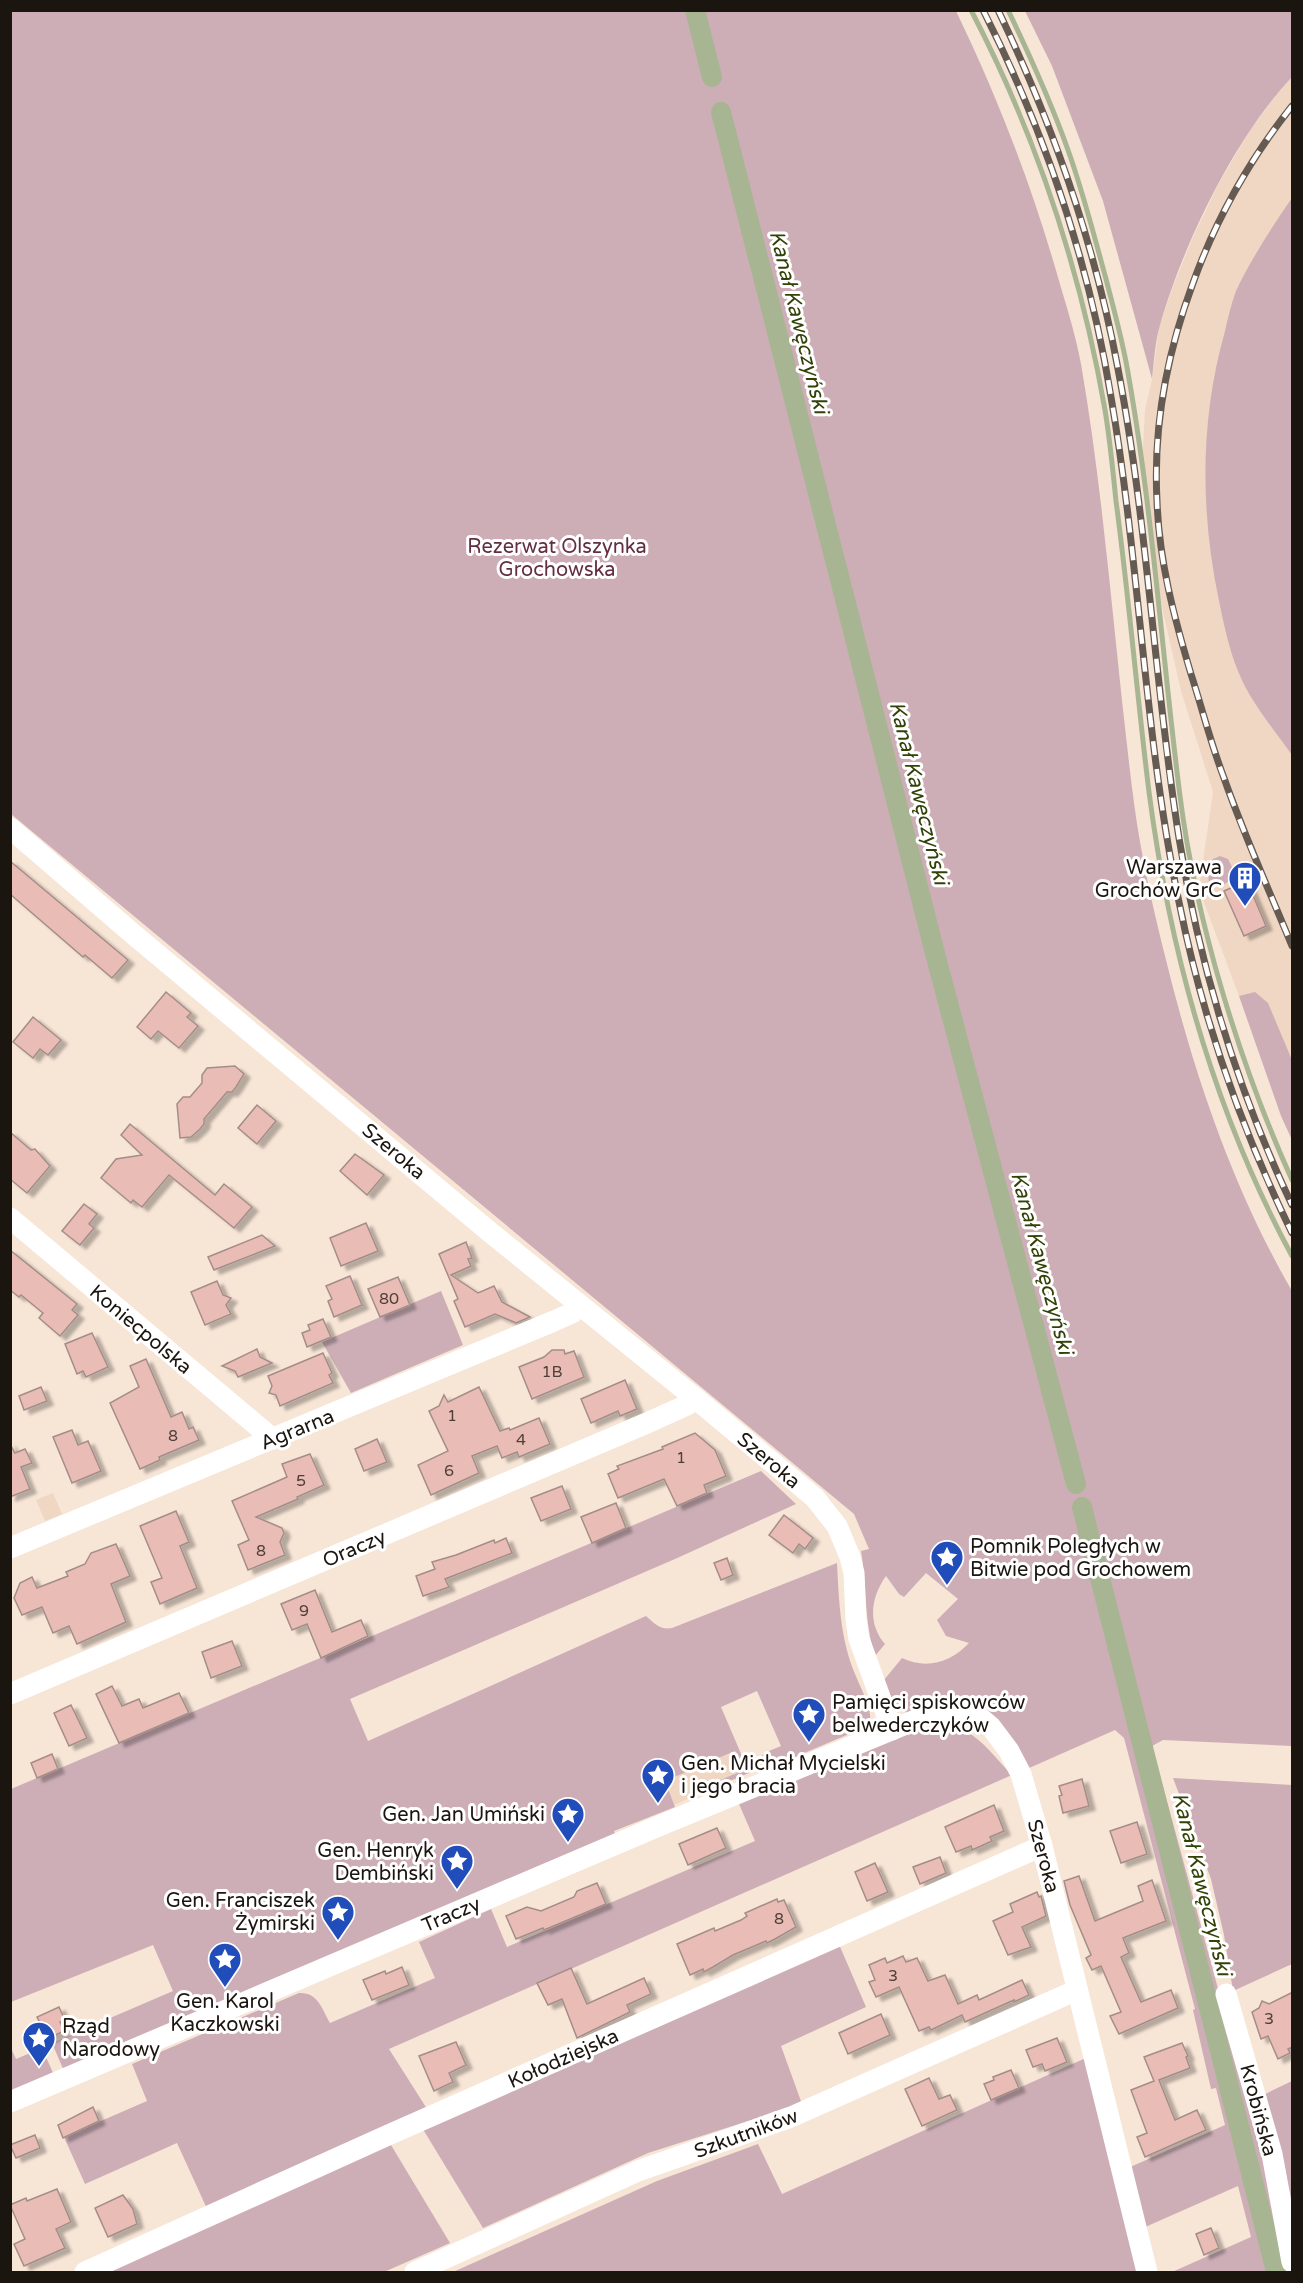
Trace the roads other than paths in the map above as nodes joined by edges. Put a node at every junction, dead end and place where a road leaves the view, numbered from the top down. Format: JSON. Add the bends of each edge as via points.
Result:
{"nodes":[{"id":1,"x":10,"y":828,"type":"edge"},
{"id":2,"x":10,"y":1218,"type":"edge"},
{"id":3,"x":580,"y":1305,"type":"junction"},
{"id":4,"x":695,"y":1398,"type":"junction"},
{"id":5,"x":273,"y":1439,"type":"junction"},
{"id":6,"x":10,"y":1548,"type":"edge"},
{"id":7,"x":10,"y":1694,"type":"edge"},
{"id":8,"x":892,"y":1730,"type":"junction"},
{"id":9,"x":1042,"y":1846,"type":"junction"},
{"id":10,"x":1077,"y":1990,"type":"junction"},
{"id":11,"x":1227,"y":1994,"type":"dead end"},
{"id":12,"x":10,"y":2102,"type":"edge"},
{"id":13,"x":1293,"y":2262,"type":"edge"},
{"id":14,"x":85,"y":2272,"type":"edge"},
{"id":15,"x":415,"y":2272,"type":"edge"},
{"id":16,"x":1147,"y":2272,"type":"edge"}],
"edges":[{"from":1,"to":3,"type":"street","name":"Szeroka"},
{"from":2,"to":5,"type":"street","name":"Koniecpolska"},
{"from":3,"to":4,"type":"street","name":"Szeroka"},
{"from":3,"to":5,"type":"street","name":"Agrarna","via":[[563,1317]]},
{"from":4,"to":7,"type":"street","name":"Oraczy","via":[[647,1423]]},
{"from":4,"to":8,"type":"street","name":"Szeroka","via":[[815,1498],[837,1526],[853,1566],[859,1639]]},
{"from":5,"to":6,"type":"street","name":"Agrarna"},
{"from":8,"to":9,"type":"street","name":"Szeroka","via":[[950,1709],[961,1708],[977,1715],[1009,1751],[1021,1774]]},
{"from":8,"to":12,"type":"street","name":"Traczy"},
{"from":9,"to":10,"type":"street","name":"Szeroka"},
{"from":9,"to":14,"type":"street","name":"Kołodziejska"},
{"from":10,"to":15,"type":"street","name":"Szkutników","via":[[791,2118],[638,2171]]},
{"from":10,"to":16,"type":"street","name":"Szeroka"},
{"from":11,"to":13,"type":"street","name":"Krobińska","via":[[1272,2154]]}]}
